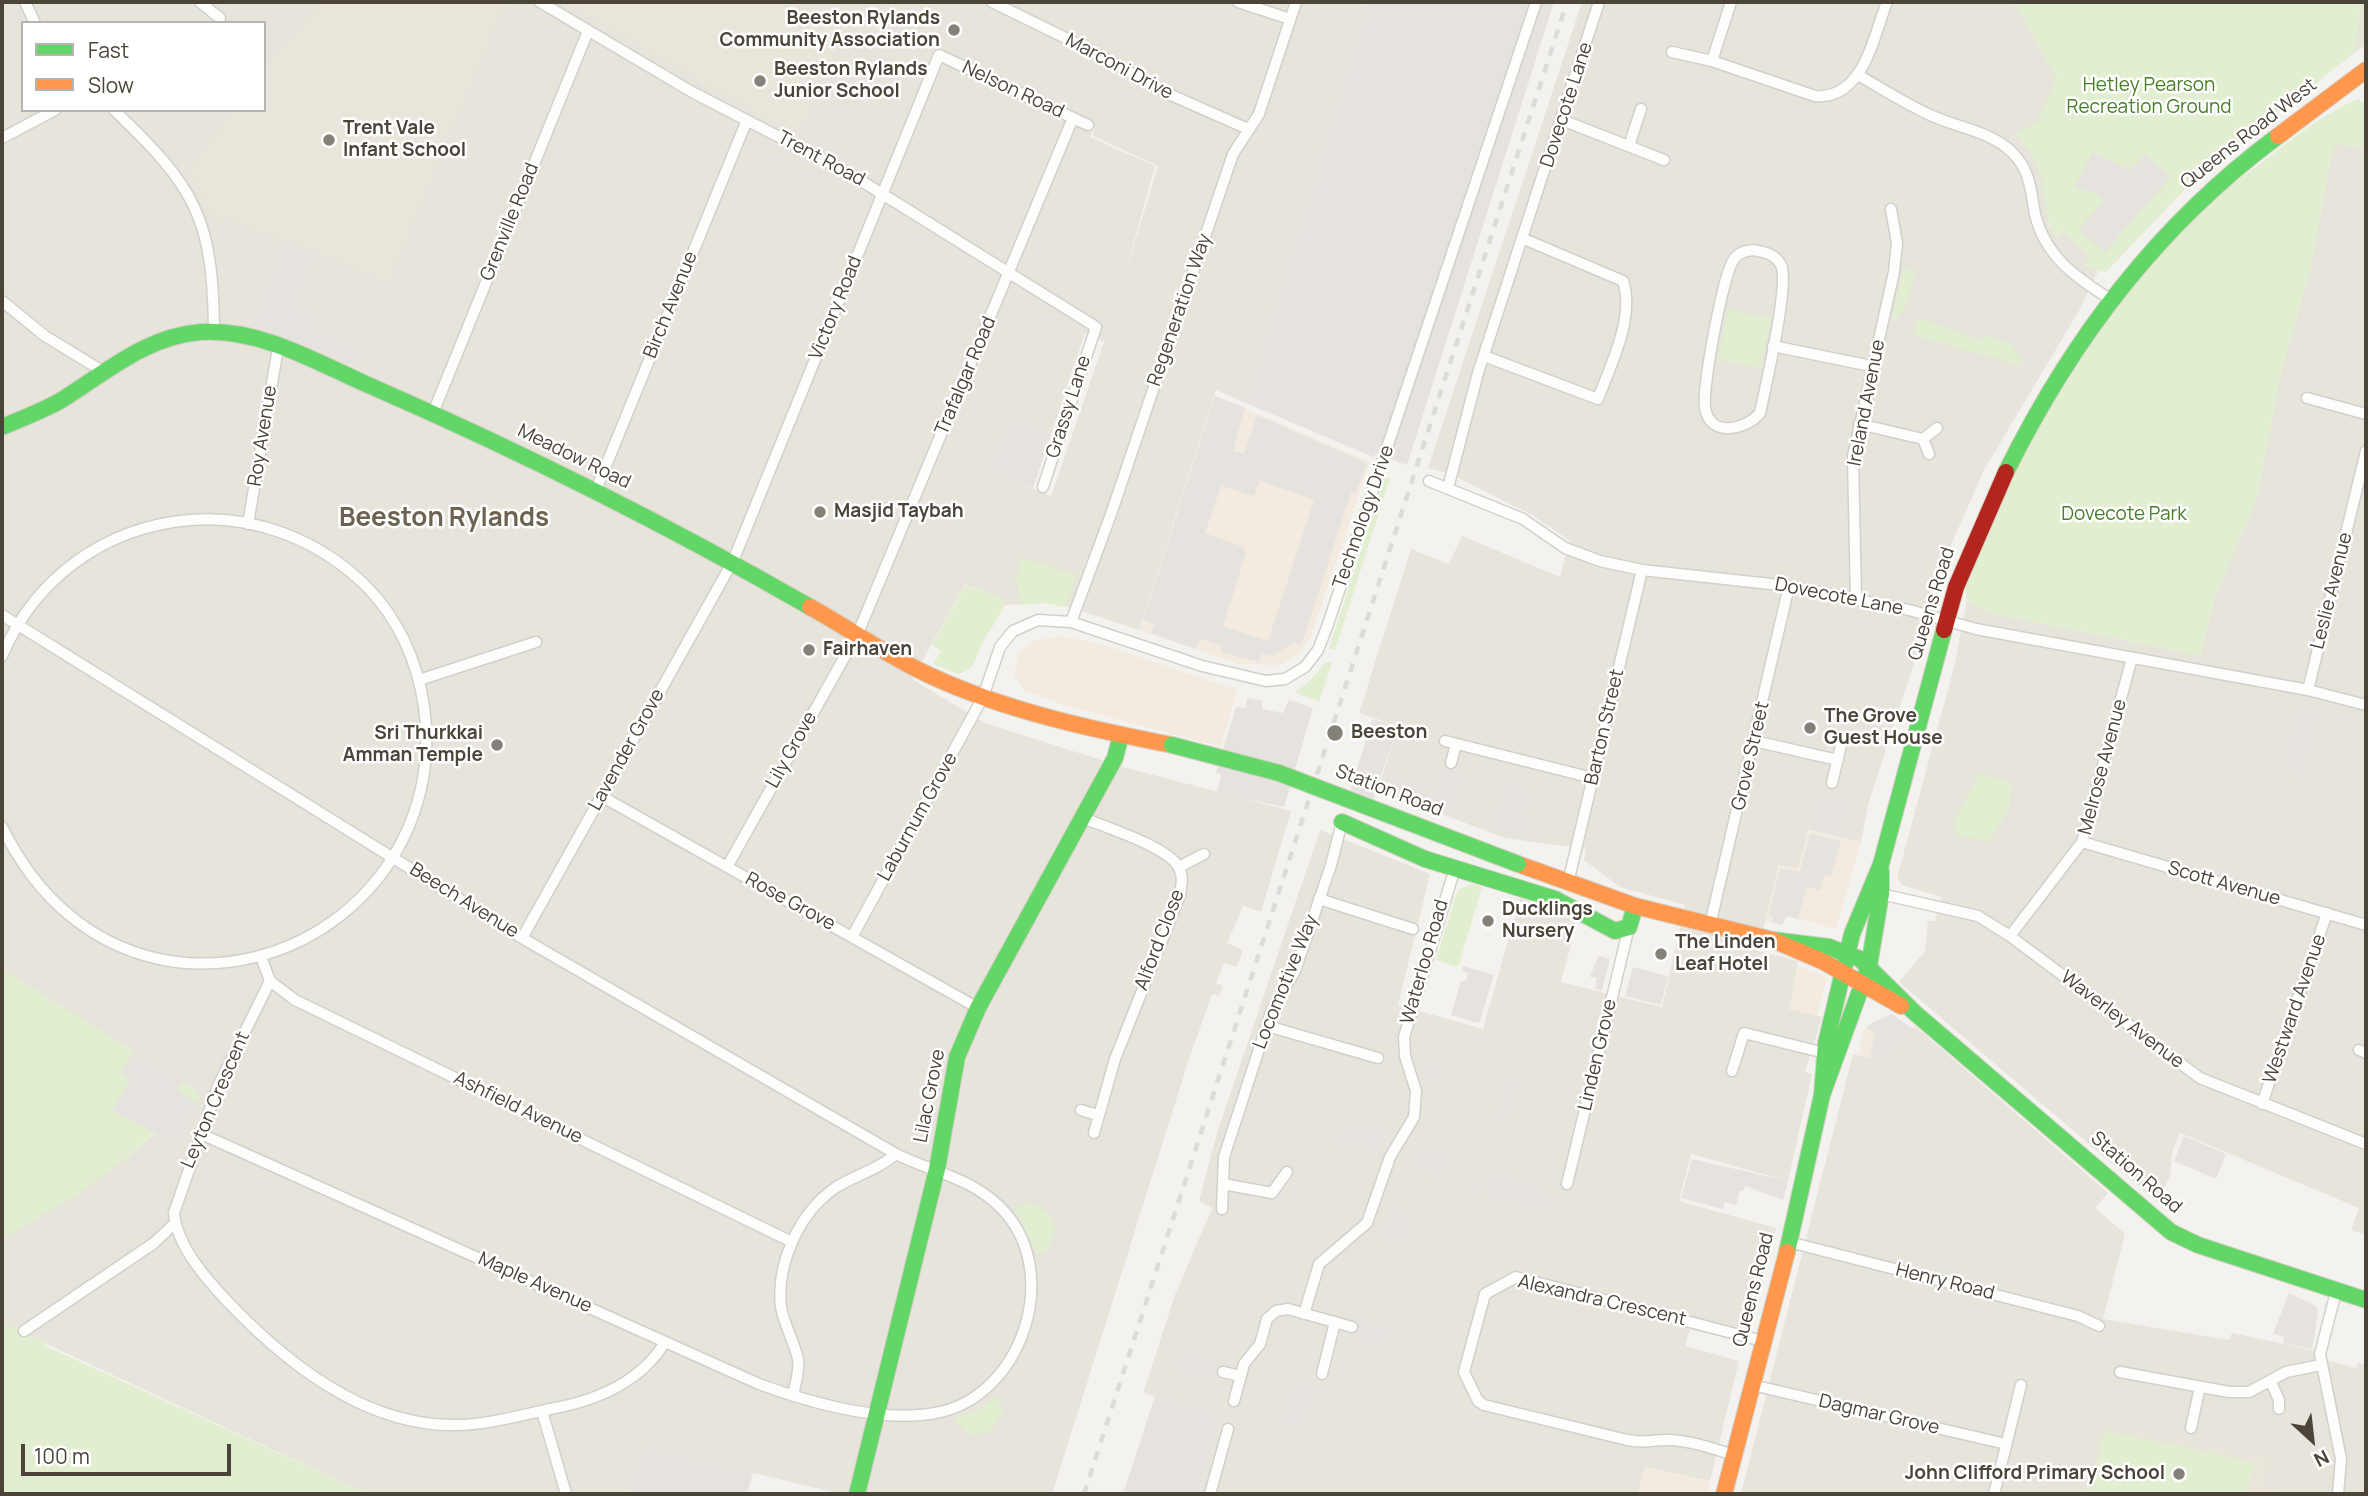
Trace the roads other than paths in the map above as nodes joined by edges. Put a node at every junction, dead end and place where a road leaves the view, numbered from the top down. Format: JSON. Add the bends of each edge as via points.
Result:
{"nodes":[{"id":1,"x":25,"y":2,"type":"edge"},
{"id":2,"x":200,"y":2,"type":"edge"},
{"id":3,"x":540,"y":2,"type":"edge"},
{"id":4,"x":992,"y":2,"type":"edge"},
{"id":5,"x":1238,"y":2,"type":"edge"},
{"id":6,"x":1296,"y":2,"type":"edge"},
{"id":7,"x":1536,"y":2,"type":"edge"},
{"id":8,"x":1599,"y":2,"type":"edge"},
{"id":9,"x":1731,"y":2,"type":"edge"},
{"id":10,"x":1887,"y":2,"type":"edge"},
{"id":11,"x":220,"y":18,"type":"dead end"},
{"id":12,"x":1290,"y":19,"type":"junction"},
{"id":13,"x":34,"y":21,"type":"edge"},
{"id":14,"x":587,"y":31,"type":"junction"},
{"id":15,"x":1672,"y":52,"type":"dead end"},
{"id":16,"x":939,"y":55,"type":"joint"},
{"id":17,"x":1712,"y":61,"type":"junction"},
{"id":18,"x":1858,"y":75,"type":"junction"},
{"id":19,"x":2364,"y":76,"type":"edge"},
{"id":20,"x":1641,"y":109,"type":"dead end"},
{"id":21,"x":51,"y":112,"type":"edge"},
{"id":22,"x":116,"y":112,"type":"edge"},
{"id":23,"x":1073,"y":118,"type":"junction"},
{"id":24,"x":747,"y":120,"type":"junction"},
{"id":25,"x":1562,"y":120,"type":"junction"},
{"id":26,"x":1088,"y":125,"type":"dead end"},
{"id":27,"x":1248,"y":129,"type":"junction"},
{"id":28,"x":2,"y":138,"type":"edge"},
{"id":29,"x":1629,"y":146,"type":"junction"},
{"id":30,"x":1664,"y":160,"type":"dead end"},
{"id":31,"x":883,"y":193,"type":"junction"},
{"id":32,"x":1891,"y":209,"type":"dead end"},
{"id":33,"x":1524,"y":239,"type":"junction"},
{"id":34,"x":1009,"y":273,"type":"junction"},
{"id":35,"x":2110,"y":299,"type":"junction"},
{"id":36,"x":2,"y":301,"type":"edge"},
{"id":37,"x":1096,"y":327,"type":"joint"},
{"id":38,"x":214,"y":332,"type":"junction"},
{"id":39,"x":1773,"y":346,"type":"junction"},
{"id":40,"x":278,"y":348,"type":"junction"},
{"id":41,"x":1484,"y":356,"type":"junction"},
{"id":42,"x":1871,"y":366,"type":"junction"},
{"id":43,"x":104,"y":372,"type":"junction"},
{"id":44,"x":2062,"y":372,"type":"joint"},
{"id":45,"x":2307,"y":398,"type":"dead end"},
{"id":46,"x":433,"y":413,"type":"junction"},
{"id":47,"x":2366,"y":414,"type":"edge"},
{"id":48,"x":1859,"y":424,"type":"junction"},
{"id":49,"x":2,"y":427,"type":"edge"},
{"id":50,"x":1937,"y":428,"type":"dead end"},
{"id":51,"x":1923,"y":439,"type":"junction"},
{"id":52,"x":2366,"y":451,"type":"edge"},
{"id":53,"x":1929,"y":454,"type":"dead end"},
{"id":54,"x":1429,"y":481,"type":"dead end"},
{"id":55,"x":1043,"y":487,"type":"dead end"},
{"id":56,"x":1448,"y":488,"type":"junction"},
{"id":57,"x":596,"y":490,"type":"junction"},
{"id":58,"x":248,"y":524,"type":"junction"},
{"id":59,"x":733,"y":561,"type":"junction"},
{"id":60,"x":1642,"y":570,"type":"junction"},
{"id":61,"x":1789,"y":586,"type":"junction"},
{"id":62,"x":1856,"y":600,"type":"junction"},
{"id":63,"x":2,"y":615,"type":"edge"},
{"id":64,"x":1946,"y":620,"type":"junction"},
{"id":65,"x":1071,"y":622,"type":"junction"},
{"id":66,"x":17,"y":624,"type":"junction"},
{"id":67,"x":858,"y":633,"type":"junction"},
{"id":68,"x":536,"y":642,"type":"dead end"},
{"id":69,"x":2,"y":656,"type":"edge"},
{"id":70,"x":2132,"y":658,"type":"junction"},
{"id":71,"x":419,"y":680,"type":"junction"},
{"id":72,"x":2308,"y":690,"type":"junction"},
{"id":73,"x":983,"y":697,"type":"junction"},
{"id":74,"x":2366,"y":705,"type":"edge"},
{"id":75,"x":1121,"y":735,"type":"junction"},
{"id":76,"x":1754,"y":741,"type":"junction"},
{"id":77,"x":1842,"y":745,"type":"dead end"},
{"id":78,"x":1838,"y":760,"type":"junction"},
{"id":79,"x":1451,"y":763,"type":"dead end"},
{"id":80,"x":1593,"y":778,"type":"junction"},
{"id":81,"x":1832,"y":783,"type":"dead end"},
{"id":82,"x":601,"y":796,"type":"junction"},
{"id":83,"x":1083,"y":818,"type":"junction"},
{"id":84,"x":1342,"y":822,"type":"joint"},
{"id":85,"x":2,"y":827,"type":"edge"},
{"id":86,"x":2082,"y":842,"type":"junction"},
{"id":87,"x":1204,"y":854,"type":"dead end"},
{"id":88,"x":394,"y":856,"type":"junction"},
{"id":89,"x":1881,"y":864,"type":"junction"},
{"id":90,"x":727,"y":867,"type":"junction"},
{"id":91,"x":1179,"y":867,"type":"junction"},
{"id":92,"x":1455,"y":868,"type":"junction"},
{"id":93,"x":1568,"y":883,"type":"junction"},
{"id":94,"x":1881,"y":894,"type":"junction"},
{"id":95,"x":1319,"y":899,"type":"junction"},
{"id":96,"x":1635,"y":906,"type":"junction"},
{"id":97,"x":2328,"y":914,"type":"junction"},
{"id":98,"x":1710,"y":925,"type":"junction"},
{"id":99,"x":2366,"y":925,"type":"edge"},
{"id":100,"x":1629,"y":927,"type":"junction"},
{"id":101,"x":1413,"y":929,"type":"dead end"},
{"id":102,"x":2010,"y":936,"type":"junction"},
{"id":103,"x":852,"y":937,"type":"junction"},
{"id":104,"x":522,"y":938,"type":"junction"},
{"id":105,"x":1773,"y":940,"type":"junction"},
{"id":106,"x":1847,"y":952,"type":"junction"},
{"id":107,"x":261,"y":957,"type":"junction"},
{"id":108,"x":1869,"y":966,"type":"junction"},
{"id":109,"x":1842,"y":972,"type":"junction"},
{"id":110,"x":270,"y":981,"type":"junction"},
{"id":111,"x":1864,"y":985,"type":"junction"},
{"id":112,"x":978,"y":1009,"type":"junction"},
{"id":113,"x":1915,"y":1013,"type":"junction"},
{"id":114,"x":1267,"y":1026,"type":"junction"},
{"id":115,"x":1825,"y":1053,"type":"junction"},
{"id":116,"x":1378,"y":1058,"type":"dead end"},
{"id":117,"x":1732,"y":1071,"type":"dead end"},
{"id":118,"x":1822,"y":1095,"type":"junction"},
{"id":119,"x":2262,"y":1104,"type":"junction"},
{"id":120,"x":1081,"y":1110,"type":"dead end"},
{"id":121,"x":1097,"y":1115,"type":"junction"},
{"id":122,"x":200,"y":1133,"type":"junction"},
{"id":123,"x":1094,"y":1133,"type":"dead end"},
{"id":124,"x":2366,"y":1144,"type":"edge"},
{"id":125,"x":896,"y":1154,"type":"junction"},
{"id":126,"x":937,"y":1169,"type":"junction"},
{"id":127,"x":1287,"y":1172,"type":"dead end"},
{"id":128,"x":1223,"y":1184,"type":"junction"},
{"id":129,"x":1567,"y":1184,"type":"dead end"},
{"id":130,"x":1222,"y":1209,"type":"dead end"},
{"id":131,"x":175,"y":1223,"type":"junction"},
{"id":132,"x":792,"y":1242,"type":"junction"},
{"id":133,"x":1789,"y":1242,"type":"junction"},
{"id":134,"x":2336,"y":1292,"type":"junction"},
{"id":135,"x":2366,"y":1300,"type":"edge"},
{"id":136,"x":1304,"y":1314,"type":"junction"},
{"id":137,"x":1335,"y":1322,"type":"junction"},
{"id":138,"x":2099,"y":1326,"type":"dead end"},
{"id":139,"x":1352,"y":1327,"type":"dead end"},
{"id":140,"x":24,"y":1331,"type":"dead end"},
{"id":141,"x":1763,"y":1341,"type":"junction"},
{"id":142,"x":665,"y":1342,"type":"junction"},
{"id":143,"x":2321,"y":1364,"type":"junction"},
{"id":144,"x":1223,"y":1372,"type":"dead end"},
{"id":145,"x":2120,"y":1372,"type":"dead end"},
{"id":146,"x":1322,"y":1374,"type":"dead end"},
{"id":147,"x":1241,"y":1376,"type":"junction"},
{"id":148,"x":2271,"y":1382,"type":"junction"},
{"id":149,"x":1752,"y":1385,"type":"junction"},
{"id":150,"x":2021,"y":1385,"type":"dead end"},
{"id":151,"x":2200,"y":1387,"type":"junction"},
{"id":152,"x":793,"y":1396,"type":"junction"},
{"id":153,"x":1234,"y":1401,"type":"dead end"},
{"id":154,"x":2279,"y":1409,"type":"dead end"},
{"id":155,"x":542,"y":1411,"type":"junction"},
{"id":156,"x":877,"y":1413,"type":"junction"},
{"id":157,"x":2191,"y":1428,"type":"dead end"},
{"id":158,"x":1228,"y":1429,"type":"dead end"},
{"id":159,"x":2006,"y":1444,"type":"junction"},
{"id":160,"x":1734,"y":1455,"type":"junction"},
{"id":161,"x":566,"y":1494,"type":"edge"},
{"id":162,"x":857,"y":1494,"type":"edge"},
{"id":163,"x":1211,"y":1494,"type":"edge"},
{"id":164,"x":1724,"y":1494,"type":"edge"},
{"id":165,"x":1994,"y":1494,"type":"edge"},
{"id":166,"x":2338,"y":1494,"type":"edge"}],
"edges":[{"from":1,"to":13,"type":"street"},
{"from":2,"to":11,"type":"street"},
{"from":3,"to":14,"type":"street","name":"Trent Road"},
{"from":4,"to":27,"type":"street","name":"Marconi Drive","via":[[1171,95]]},
{"from":5,"to":12,"type":"street"},
{"from":6,"to":12,"type":"street","name":"Regeneration Way"},
{"from":7,"to":65,"type":"street","name":"Technology Drive","via":[[1311,661],[1284,679],[1246,679]]},
{"from":8,"to":25,"type":"street","name":"Dovecote Lane"},
{"from":9,"to":17,"type":"street"},
{"from":10,"to":18,"type":"street"},
{"from":12,"to":27,"type":"street","name":"Regeneration Way","via":[[1259,114]]},
{"from":14,"to":24,"type":"street","name":"Trent Road"},
{"from":14,"to":46,"type":"street","name":"Grenville Road"},
{"from":15,"to":17,"type":"street"},
{"from":16,"to":23,"type":"street","name":"Nelson Road"},
{"from":16,"to":31,"type":"street","name":"Victory Road"},
{"from":17,"to":18,"type":"street","via":[[1815,96],[1844,92]]},
{"from":18,"to":35,"type":"street","via":[[1930,116],[2003,145],[2018,159],[2030,181],[2042,238],[2050,252]]},
{"from":19,"to":35,"type":"street","name":"Queens Road West","via":[[2215,184]]},
{"from":20,"to":29,"type":"street"},
{"from":21,"to":28,"type":"street"},
{"from":22,"to":38,"type":"street","via":[[173,169],[196,209],[212,269]]},
{"from":23,"to":26,"type":"street","name":"Nelson Road"},
{"from":23,"to":34,"type":"street","name":"Trafalgar Road"},
{"from":24,"to":31,"type":"street","name":"Trent Road"},
{"from":24,"to":57,"type":"street","name":"Birch Avenue"},
{"from":25,"to":29,"type":"street"},
{"from":25,"to":33,"type":"street","name":"Dovecote Lane"},
{"from":27,"to":65,"type":"street","name":"Regeneration Way","via":[[1233,154]]},
{"from":29,"to":30,"type":"street"},
{"from":31,"to":34,"type":"street","name":"Trent Road"},
{"from":31,"to":59,"type":"street","name":"Victory Road"},
{"from":32,"to":42,"type":"street","name":"Ireland Avenue","via":[[1897,243],[1894,272]]},
{"from":33,"to":41,"type":"street","name":"Dovecote Lane"},
{"from":33,"to":41,"type":"street","via":[[1623,281],[1629,299],[1616,350],[1598,399]]},
{"from":34,"to":37,"type":"street","name":"Trent Road"},
{"from":34,"to":67,"type":"street","name":"Trafalgar Road"},
{"from":35,"to":44,"type":"street","name":"Queens Road West"},
{"from":36,"to":43,"type":"street","via":[[45,336]]},
{"from":37,"to":55,"type":"street","name":"Grassy Lane"},
{"from":38,"to":40,"type":"street","name":"Meadow Road"},
{"from":38,"to":43,"type":"street","name":"Meadow Road","via":[[159,341]]},
{"from":39,"to":39,"type":"street","via":[[1760,413],[1737,429],[1714,424],[1705,408],[1706,387],[1725,275],[1741,253],[1768,253],[1781,265],[1784,287]]},
{"from":39,"to":42,"type":"street"},
{"from":40,"to":46,"type":"street","name":"Meadow Road"},
{"from":40,"to":58,"type":"street","name":"Roy Avenue"},
{"from":41,"to":56,"type":"street","name":"Dovecote Lane"},
{"from":42,"to":48,"type":"street","name":"Ireland Avenue"},
{"from":43,"to":49,"type":"street","name":"Meadow Road","via":[[58,402]]},
{"from":44,"to":64,"type":"street","name":"Queens Road","via":[[1987,509]]},
{"from":45,"to":47,"type":"street"},
{"from":46,"to":57,"type":"street","name":"Meadow Road"},
{"from":48,"to":51,"type":"street"},
{"from":48,"to":62,"type":"street","name":"Ireland Avenue","via":[[1852,470]]},
{"from":50,"to":51,"type":"street"},
{"from":51,"to":53,"type":"street"},
{"from":52,"to":72,"type":"street","name":"Leslie Avenue"},
{"from":54,"to":56,"type":"street","name":"Dovecote Lane"},
{"from":56,"to":60,"type":"street","name":"Dovecote Lane","via":[[1522,519],[1584,557]]},
{"from":57,"to":59,"type":"street","name":"Meadow Road"},
{"from":58,"to":66,"type":"street","via":[[200,519],[158,524],[120,536],[88,552],[57,577]]},
{"from":58,"to":71,"type":"street","via":[[306,542],[356,577],[398,629]]},
{"from":59,"to":67,"type":"street","name":"Meadow Road"},
{"from":59,"to":82,"type":"street","name":"Lavender Grove"},
{"from":60,"to":61,"type":"street","name":"Dovecote Lane"},
{"from":60,"to":80,"type":"street","name":"Barton Street"},
{"from":61,"to":62,"type":"street","name":"Dovecote Lane"},
{"from":61,"to":76,"type":"street","name":"Grove Street"},
{"from":62,"to":64,"type":"street","name":"Dovecote Lane"},
{"from":63,"to":66,"type":"street","name":"Beech Avenue"},
{"from":64,"to":70,"type":"street","name":"Dovecote Lane"},
{"from":64,"to":89,"type":"street","name":"Queens Road"},
{"from":65,"to":73,"type":"street","name":"Technology Drive","via":[[1038,620],[1013,631],[1000,647]]},
{"from":66,"to":69,"type":"street"},
{"from":66,"to":88,"type":"street","name":"Beech Avenue"},
{"from":67,"to":73,"type":"street","name":"Meadow Road","via":[[928,675]]},
{"from":67,"to":90,"type":"street","name":"Lily Grove"},
{"from":68,"to":71,"type":"street"},
{"from":70,"to":72,"type":"street","name":"Dovecote Lane"},
{"from":70,"to":86,"type":"street","name":"Melrose Avenue"},
{"from":71,"to":88,"type":"street","via":[[426,719],[426,761],[410,823]]},
{"from":72,"to":74,"type":"street","name":"Dovecote Lane"},
{"from":73,"to":75,"type":"street","name":"Meadow Road"},
{"from":73,"to":103,"type":"street","name":"Laburnum Grove"},
{"from":75,"to":83,"type":"street","name":"Lilac Grove","via":[[1115,758]]},
{"from":75,"to":93,"type":"street","name":"Station Road","bridge":true,"via":[[1279,772]]},
{"from":76,"to":78,"type":"street"},
{"from":76,"to":98,"type":"street","name":"Grove Street"},
{"from":77,"to":78,"type":"street"},
{"from":78,"to":81,"type":"street"},
{"from":79,"to":80,"type":"street","via":[[1450,743]]},
{"from":80,"to":93,"type":"street","name":"Barton Street"},
{"from":82,"to":90,"type":"street","name":"Rose Grove"},
{"from":82,"to":104,"type":"street","name":"Lavender Grove"},
{"from":83,"to":91,"type":"street","name":"Alford Close","via":[[1167,855]]},
{"from":83,"to":112,"type":"street","name":"Lilac Grove"},
{"from":84,"to":92,"type":"street"},
{"from":84,"to":95,"type":"street","name":"Locomotive Way"},
{"from":85,"to":107,"type":"street","via":[[41,887],[68,915],[99,934],[132,950],[181,961],[230,963]]},
{"from":86,"to":97,"type":"street","name":"Scott Avenue"},
{"from":86,"to":102,"type":"street","name":"Melrose Avenue"},
{"from":87,"to":91,"type":"street"},
{"from":88,"to":104,"type":"street","name":"Beech Avenue"},
{"from":88,"to":107,"type":"street","via":[[348,911],[291,946]]},
{"from":89,"to":94,"type":"street","name":"Queens Road"},
{"from":89,"to":106,"type":"street","name":"Queens Road"},
{"from":90,"to":103,"type":"street","name":"Rose Grove"},
{"from":91,"to":121,"type":"street","name":"Alford Close","via":[[1180,895]]},
{"from":92,"to":100,"type":"street","via":[[1555,899],[1615,931]]},
{"from":92,"to":136,"type":"street","name":"Waterloo Road","via":[[1404,1037],[1416,1091],[1414,1117],[1390,1157],[1367,1223],[1320,1264]]},
{"from":93,"to":96,"type":"street","name":"Station Road"},
{"from":94,"to":102,"type":"street","name":"Waverley Avenue","via":[[1978,916]]},
{"from":94,"to":108,"type":"street","name":"Queens Road"},
{"from":95,"to":101,"type":"street"},
{"from":95,"to":114,"type":"street","name":"Locomotive Way","via":[[1295,971]]},
{"from":96,"to":98,"type":"street","name":"Station Road"},
{"from":96,"to":100,"type":"street"},
{"from":97,"to":99,"type":"street","name":"Scott Avenue"},
{"from":97,"to":119,"type":"street","name":"Westward Avenue"},
{"from":98,"to":105,"type":"street","name":"Station Road"},
{"from":100,"to":129,"type":"street","name":"Linden Grove"},
{"from":102,"to":119,"type":"street","name":"Waverley Avenue","via":[[2200,1078]]},
{"from":103,"to":112,"type":"street","name":"Rose Grove"},
{"from":104,"to":125,"type":"street","name":"Beech Avenue"},
{"from":105,"to":106,"type":"street","name":"Station Road"},
{"from":105,"to":109,"type":"street","name":"Station Road"},
{"from":106,"to":108,"type":"street","name":"Station Road"},
{"from":106,"to":109,"type":"street","name":"Queens Road"},
{"from":107,"to":110,"type":"street"},
{"from":108,"to":111,"type":"street","name":"Queens Road"},
{"from":108,"to":113,"type":"street","name":"Station Road"},
{"from":109,"to":111,"type":"street","name":"Station Road"},
{"from":109,"to":115,"type":"street","name":"Queens Road"},
{"from":110,"to":122,"type":"street","name":"Leyton Crescent"},
{"from":110,"to":132,"type":"street","name":"Ashfield Avenue","via":[[295,999]]},
{"from":111,"to":113,"type":"street","name":"Station Road"},
{"from":111,"to":118,"type":"street","name":"Queens Road"},
{"from":112,"to":126,"type":"street","name":"Lilac Grove","via":[[957,1057]]},
{"from":113,"to":134,"type":"street","name":"Station Road","via":[[2171,1232]]},
{"from":114,"to":116,"type":"street"},
{"from":114,"to":128,"type":"street","name":"Locomotive Way","via":[[1224,1157]]},
{"from":115,"to":117,"type":"street","via":[[1744,1033]]},
{"from":115,"to":118,"type":"street","name":"Queens Road"},
{"from":118,"to":133,"type":"street","name":"Queens Road"},
{"from":119,"to":124,"type":"street","name":"Waverley Avenue"},
{"from":120,"to":121,"type":"street"},
{"from":121,"to":123,"type":"street","name":"Alford Close"},
{"from":122,"to":131,"type":"street","name":"Leyton Crescent","via":[[176,1201]]},
{"from":122,"to":142,"type":"street","name":"Maple Avenue"},
{"from":125,"to":126,"type":"street","name":"Beech Avenue"},
{"from":125,"to":132,"type":"street","via":[[833,1190],[818,1203]]},
{"from":126,"to":156,"type":"street","name":"Lilac Grove"},
{"from":126,"to":156,"type":"street","name":"Beech Avenue","via":[[986,1196],[1011,1221],[1029,1268],[1029,1316],[1017,1350],[982,1392],[939,1413],[902,1417]]},
{"from":127,"to":128,"type":"street","via":[[1272,1193]]},
{"from":128,"to":130,"type":"street","name":"Locomotive Way"},
{"from":131,"to":140,"type":"street"},
{"from":131,"to":155,"type":"street","via":[[202,1270],[240,1315],[302,1368],[359,1402],[399,1418],[439,1425]]},
{"from":132,"to":152,"type":"street","via":[[780,1286],[798,1360]]},
{"from":133,"to":138,"type":"street","name":"Henry Road","via":[[2078,1316]]},
{"from":133,"to":141,"type":"street","name":"Queens Road"},
{"from":134,"to":135,"type":"street","name":"Station Road"},
{"from":134,"to":143,"type":"street"},
{"from":136,"to":137,"type":"street"},
{"from":136,"to":147,"type":"street","via":[[1281,1309],[1267,1319]]},
{"from":137,"to":139,"type":"street"},
{"from":137,"to":146,"type":"street"},
{"from":141,"to":149,"type":"street","name":"Queens Road"},
{"from":141,"to":160,"type":"street","name":"Alexandra Crescent","via":[[1516,1277],[1485,1294],[1464,1372],[1484,1405],[1627,1440],[1650,1444],[1681,1440]]},
{"from":142,"to":152,"type":"street","name":"Maple Avenue"},
{"from":142,"to":155,"type":"street","via":[[647,1367],[630,1379],[587,1399]]},
{"from":143,"to":148,"type":"street","via":[[2286,1372]]},
{"from":143,"to":166,"type":"street","via":[[2341,1459]]},
{"from":144,"to":147,"type":"street"},
{"from":145,"to":151,"type":"street"},
{"from":147,"to":153,"type":"street"},
{"from":148,"to":151,"type":"street","via":[[2249,1392]]},
{"from":148,"to":154,"type":"street"},
{"from":149,"to":159,"type":"street","name":"Dagmar Grove"},
{"from":149,"to":160,"type":"street","name":"Queens Road"},
{"from":150,"to":159,"type":"street"},
{"from":151,"to":157,"type":"street"},
{"from":152,"to":156,"type":"street","name":"Maple Avenue"},
{"from":155,"to":161,"type":"street"},
{"from":156,"to":162,"type":"street","name":"Lilac Grove"},
{"from":158,"to":163,"type":"street"},
{"from":159,"to":165,"type":"street"},
{"from":160,"to":164,"type":"street","name":"Queens Road"}]}
